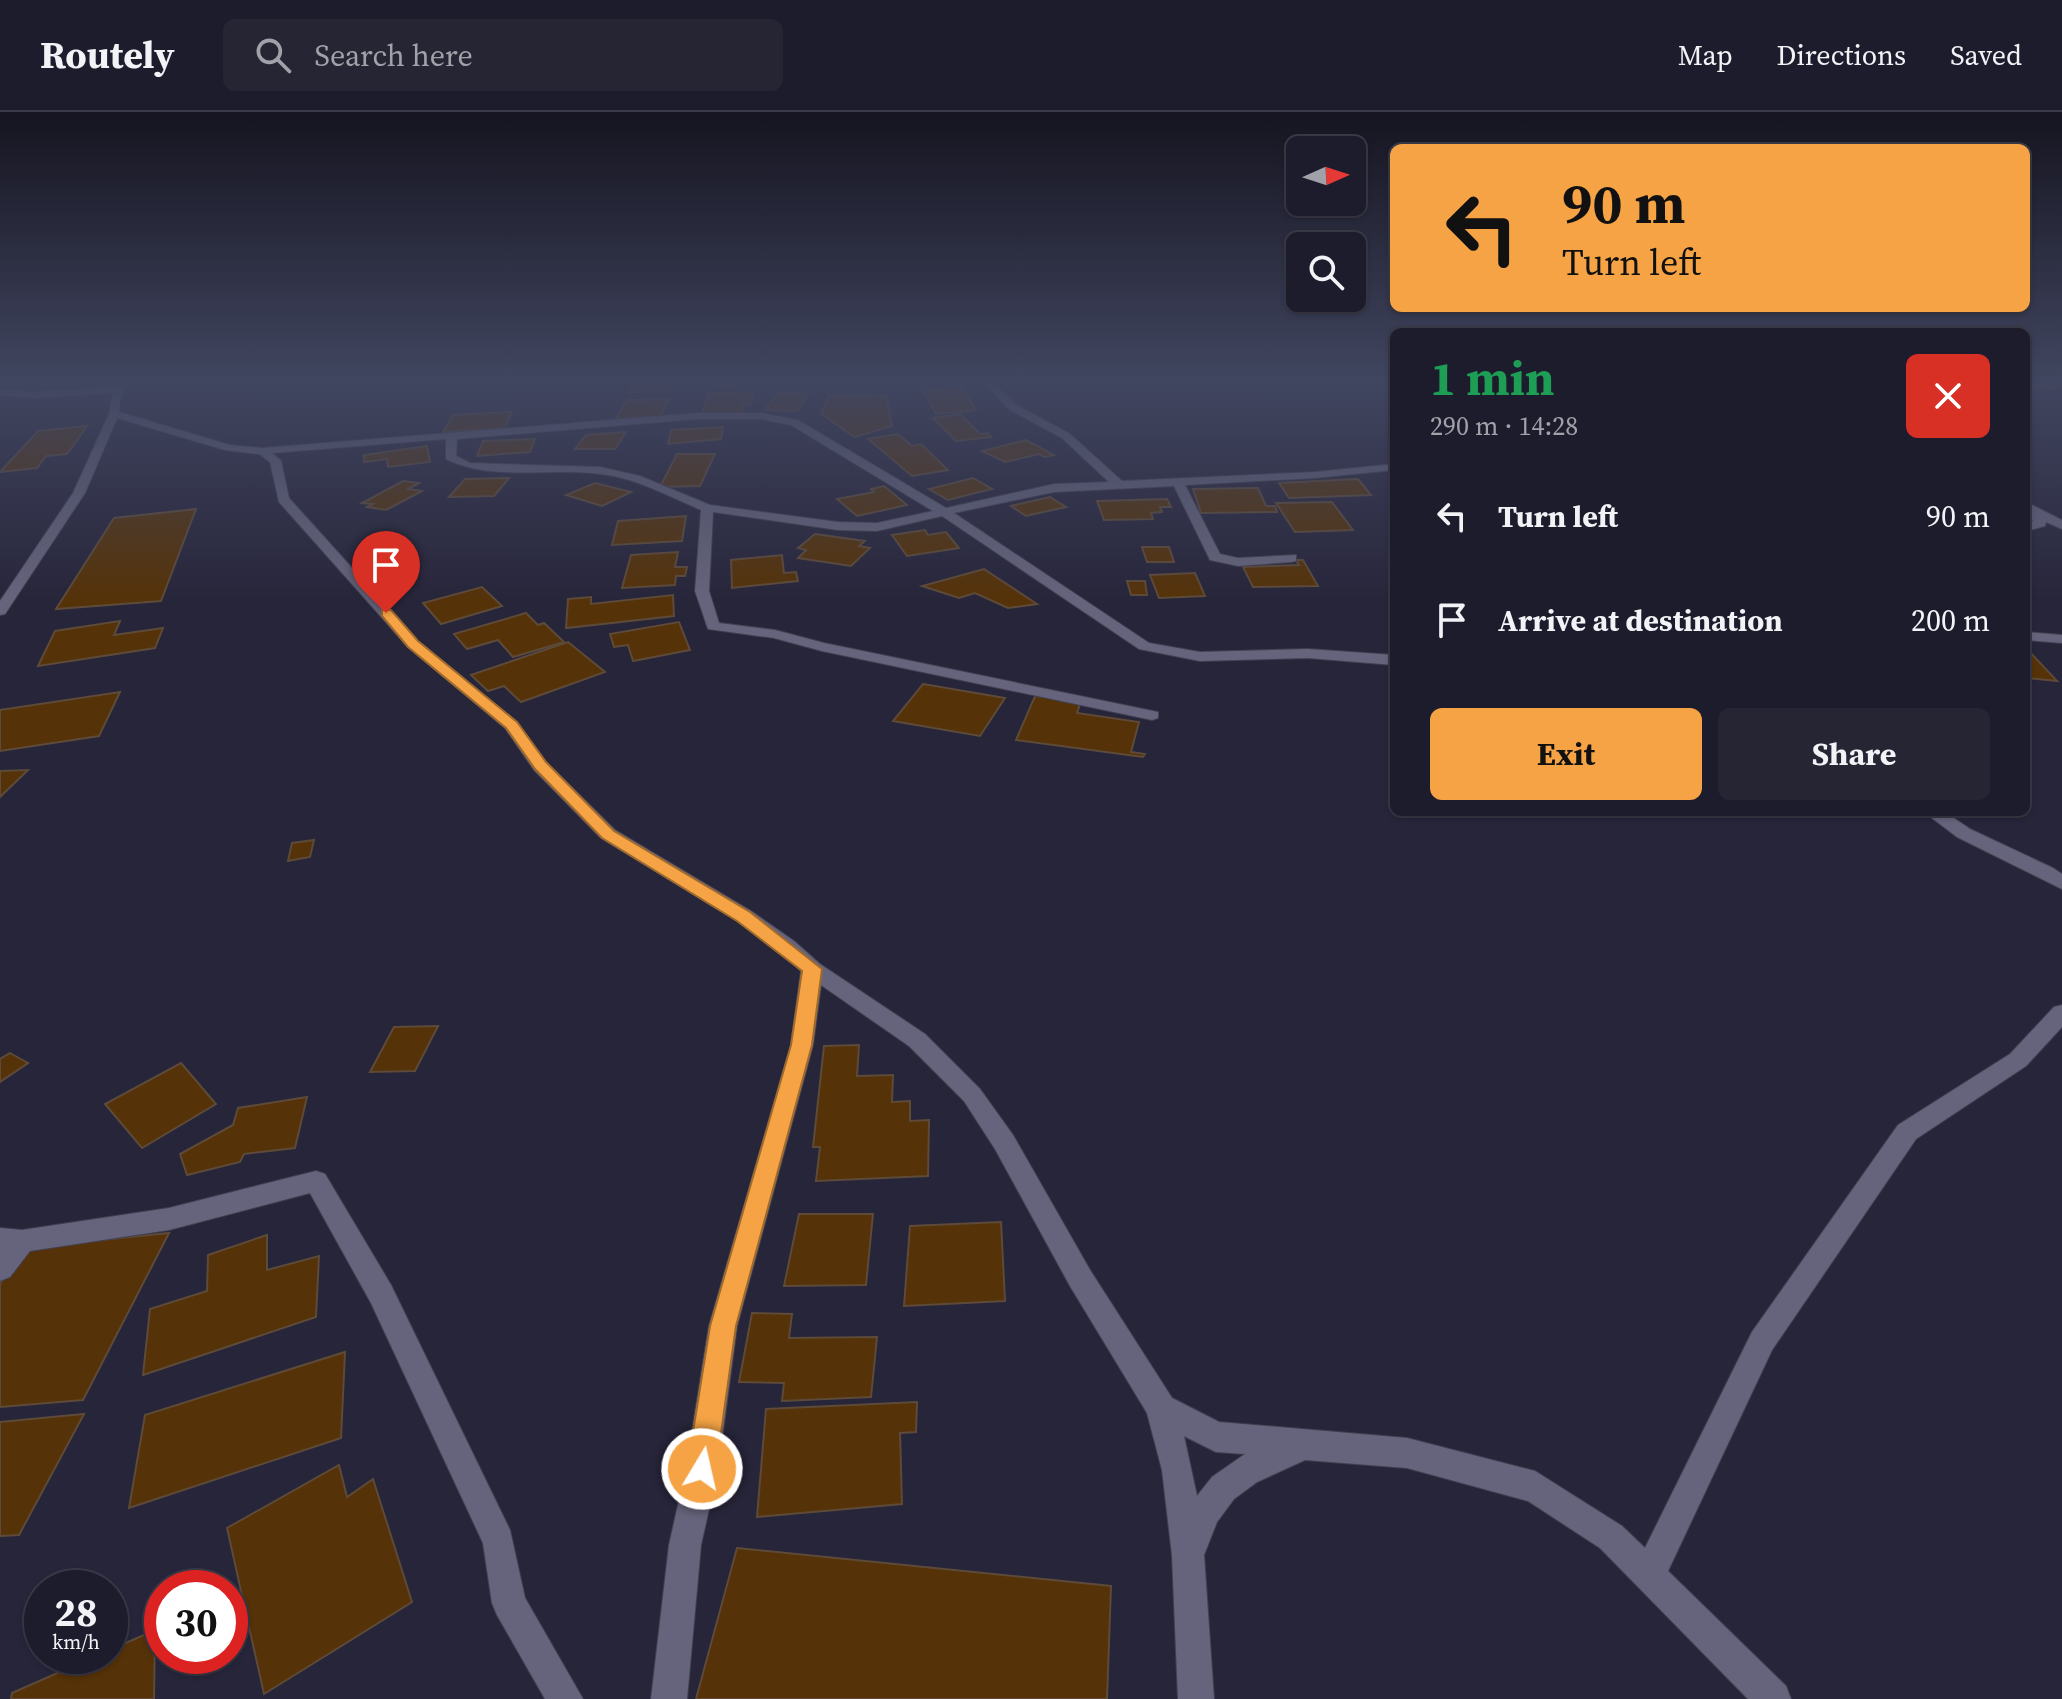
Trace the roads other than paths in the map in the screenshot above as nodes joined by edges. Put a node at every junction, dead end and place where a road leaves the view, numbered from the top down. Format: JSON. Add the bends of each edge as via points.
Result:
{"nodes":[{"id":1,"x":97,"y":453,"type":"edge"},
{"id":2,"x":265,"y":453,"type":"edge"},
{"id":3,"x":450,"y":453,"type":"edge"},
{"id":4,"x":850,"y":453,"type":"edge"},
{"id":5,"x":1084,"y":453,"type":"edge"},
{"id":6,"x":1390,"y":467,"type":"edge"},
{"id":7,"x":1178,"y":482,"type":"junction"},
{"id":8,"x":1119,"y":485,"type":"junction"},
{"id":9,"x":2030,"y":507,"type":"edge"},
{"id":10,"x":707,"y":508,"type":"junction"},
{"id":11,"x":2030,"y":508,"type":"edge"},
{"id":12,"x":2030,"y":509,"type":"edge"},
{"id":13,"x":944,"y":512,"type":"junction"},
{"id":14,"x":2062,"y":514,"type":"edge"},
{"id":15,"x":2062,"y":525,"type":"edge"},
{"id":16,"x":2030,"y":526,"type":"edge"},
{"id":17,"x":1291,"y":558,"type":"dead end"},
{"id":18,"x":0,"y":611,"type":"edge"},
{"id":19,"x":2030,"y":636,"type":"edge"},
{"id":20,"x":2062,"y":639,"type":"edge"},
{"id":21,"x":1390,"y":660,"type":"edge"},
{"id":22,"x":1152,"y":715,"type":"dead end"},
{"id":23,"x":1937,"y":816,"type":"edge"},
{"id":24,"x":2062,"y":883,"type":"edge"},
{"id":25,"x":812,"y":969,"type":"junction"},
{"id":26,"x":2062,"y":1013,"type":"edge"},
{"id":27,"x":11,"y":1240,"type":"edge"},
{"id":28,"x":0,"y":1269,"type":"edge"},
{"id":29,"x":1161,"y":1408,"type":"junction"},
{"id":30,"x":1302,"y":1445,"type":"junction"},
{"id":31,"x":1188,"y":1555,"type":"junction"},
{"id":32,"x":1649,"y":1575,"type":"junction"},
{"id":33,"x":565,"y":1699,"type":"edge"},
{"id":34,"x":669,"y":1699,"type":"edge"},
{"id":35,"x":1196,"y":1699,"type":"edge"},
{"id":36,"x":1773,"y":1699,"type":"edge"}],
"edges":[{"from":1,"to":18,"type":"street","via":[[79,493]]},
{"from":2,"to":25,"type":"street","via":[[275,461],[283,499],[413,644],[511,725],[540,766],[608,834],[744,916]]},
{"from":3,"to":10,"type":"street","via":[[468,466],[600,470],[636,478]]},
{"from":4,"to":13,"type":"street"},
{"from":5,"to":8,"type":"street"},
{"from":6,"to":7,"type":"street"},
{"from":7,"to":8,"type":"street"},
{"from":7,"to":17,"type":"street","via":[[1215,557],[1238,562]]},
{"from":8,"to":13,"type":"street","via":[[1036,491]]},
{"from":9,"to":14,"type":"street"},
{"from":10,"to":13,"type":"street","via":[[868,528]]},
{"from":10,"to":22,"type":"street","via":[[702,591],[713,626],[775,634]]},
{"from":11,"to":15,"type":"street"},
{"from":12,"to":16,"type":"street","via":[[2041,523]]},
{"from":13,"to":21,"type":"street","via":[[1144,646],[1168,655],[1297,653]]},
{"from":19,"to":20,"type":"street"},
{"from":23,"to":24,"type":"street","via":[[1952,829]]},
{"from":25,"to":29,"type":"street","via":[[917,1040],[972,1095]]},
{"from":25,"to":34,"type":"street","via":[[802,1045],[723,1326],[685,1545]]},
{"from":26,"to":32,"type":"street","via":[[2018,1060],[1907,1132],[1762,1341]]},
{"from":27,"to":28,"type":"street"},
{"from":27,"to":33,"type":"street","via":[[169,1219],[316,1181],[381,1294],[499,1541],[509,1603]]},
{"from":29,"to":30,"type":"street","via":[[1216,1437]]},
{"from":29,"to":31,"type":"street","via":[[1178,1470]]},
{"from":30,"to":31,"type":"street","via":[[1258,1463],[1222,1489],[1207,1509]]},
{"from":30,"to":32,"type":"street","via":[[1407,1453],[1535,1487],[1611,1537]]},
{"from":31,"to":35,"type":"street"},
{"from":32,"to":36,"type":"street"}]}
